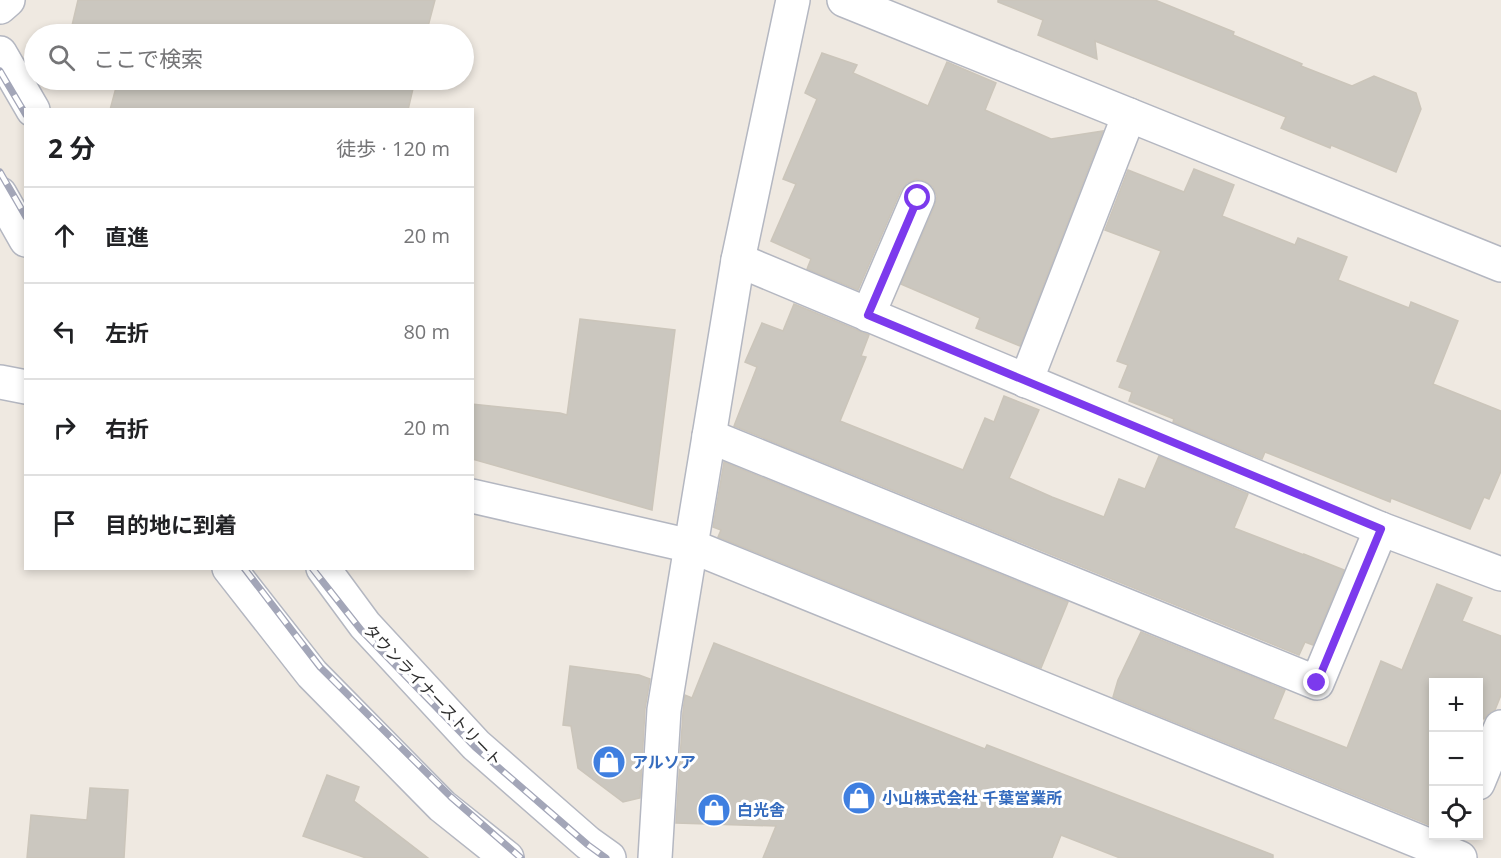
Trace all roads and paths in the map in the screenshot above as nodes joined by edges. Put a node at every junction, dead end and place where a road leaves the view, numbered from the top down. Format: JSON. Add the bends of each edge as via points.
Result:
{"nodes":[{"id":1,"x":8,"y":0,"type":"edge"},
{"id":2,"x":793,"y":0,"type":"edge"},
{"id":3,"x":844,"y":0,"type":"edge"},
{"id":4,"x":0,"y":7,"type":"edge"},
{"id":5,"x":0,"y":53,"type":"edge"},
{"id":6,"x":32,"y":108,"type":"edge"},
{"id":7,"x":1129,"y":115,"type":"junction"},
{"id":8,"x":0,"y":194,"type":"edge"},
{"id":9,"x":918,"y":198,"type":"dead end"},
{"id":10,"x":24,"y":236,"type":"edge"},
{"id":11,"x":738,"y":260,"type":"junction"},
{"id":12,"x":1501,"y":265,"type":"edge"},
{"id":13,"x":868,"y":315,"type":"junction"},
{"id":14,"x":1026,"y":381,"type":"junction"},
{"id":15,"x":0,"y":382,"type":"edge"},
{"id":16,"x":24,"y":387,"type":"edge"},
{"id":17,"x":709,"y":436,"type":"junction"},
{"id":18,"x":474,"y":496,"type":"edge"},
{"id":19,"x":1381,"y":529,"type":"junction"},
{"id":20,"x":691,"y":546,"type":"junction"},
{"id":21,"x":231,"y":570,"type":"edge"},
{"id":22,"x":324,"y":570,"type":"edge"},
{"id":23,"x":1501,"y":574,"type":"edge"},
{"id":24,"x":1501,"y":727,"type":"edge"},
{"id":25,"x":1483,"y":773,"type":"edge"},
{"id":26,"x":1456,"y":849,"type":"edge"},
{"id":27,"x":507,"y":858,"type":"edge"},
{"id":28,"x":609,"y":858,"type":"edge"},
{"id":29,"x":655,"y":858,"type":"edge"}],
"edges":[{"from":1,"to":4,"type":"street"},
{"from":2,"to":11,"type":"street"},
{"from":3,"to":7,"type":"street"},
{"from":5,"to":6,"type":"street"},
{"from":7,"to":12,"type":"street"},
{"from":7,"to":14,"type":"street"},
{"from":8,"to":10,"type":"street"},
{"from":9,"to":13,"type":"street"},
{"from":11,"to":13,"type":"street"},
{"from":11,"to":17,"type":"street"},
{"from":13,"to":14,"type":"street"},
{"from":14,"to":19,"type":"street"},
{"from":15,"to":16,"type":"street"},
{"from":17,"to":19,"type":"street","via":[[1317,683]]},
{"from":17,"to":20,"type":"street"},
{"from":18,"to":20,"type":"street"},
{"from":19,"to":23,"type":"street"},
{"from":20,"to":26,"type":"street"},
{"from":20,"to":29,"type":"street","via":[[664,710]]},
{"from":21,"to":27,"type":"street","via":[[312,674],[442,806]]},
{"from":22,"to":28,"type":"street","name":"タウンライナーストリート","via":[[364,625],[476,745]]},
{"from":24,"to":25,"type":"street"}]}
